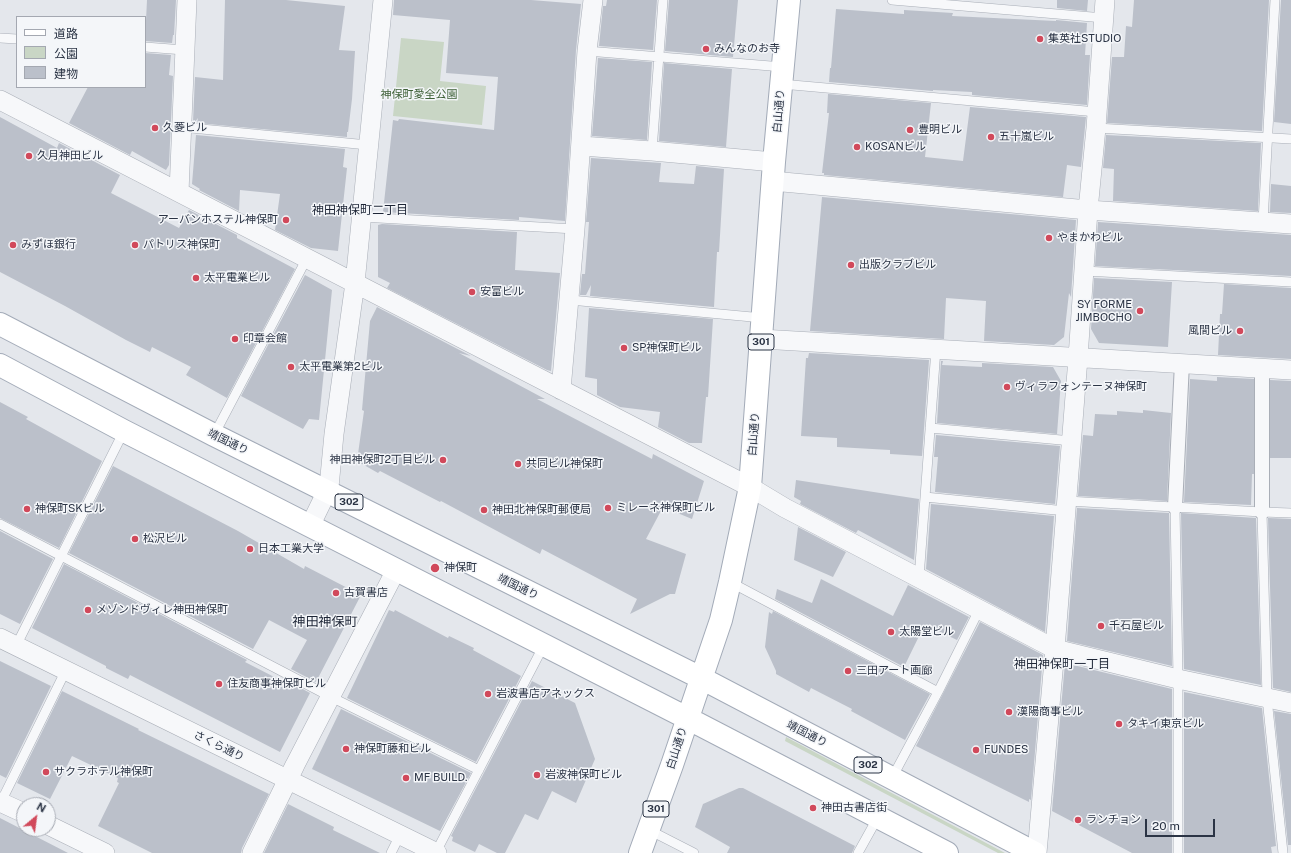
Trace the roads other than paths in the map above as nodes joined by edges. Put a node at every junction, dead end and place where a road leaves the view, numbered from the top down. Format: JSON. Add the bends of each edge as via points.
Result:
{"nodes":[{"id":1,"x":187,"y":0,"type":"edge"},
{"id":2,"x":382,"y":0,"type":"edge"},
{"id":3,"x":593,"y":0,"type":"edge"},
{"id":4,"x":663,"y":0,"type":"edge"},
{"id":5,"x":789,"y":0,"type":"edge"},
{"id":6,"x":892,"y":0,"type":"edge"},
{"id":7,"x":1275,"y":0,"type":"edge"},
{"id":8,"x":1104,"y":9,"type":"edge"},
{"id":9,"x":0,"y":38,"type":"edge"},
{"id":10,"x":16,"y":39,"type":"edge"},
{"id":11,"x":146,"y":47,"type":"edge"},
{"id":12,"x":184,"y":50,"type":"junction"},
{"id":13,"x":587,"y":51,"type":"junction"},
{"id":14,"x":659,"y":57,"type":"junction"},
{"id":15,"x":782,"y":76,"type":"junction"},
{"id":16,"x":0,"y":100,"type":"edge"},
{"id":17,"x":1097,"y":120,"type":"junction"},
{"id":18,"x":181,"y":127,"type":"junction"},
{"id":19,"x":1268,"y":138,"type":"junction"},
{"id":20,"x":1291,"y":139,"type":"edge"},
{"id":21,"x":368,"y":145,"type":"junction"},
{"id":22,"x":580,"y":146,"type":"junction"},
{"id":23,"x":652,"y":151,"type":"junction"},
{"id":24,"x":773,"y":172,"type":"junction"},
{"id":25,"x":179,"y":192,"type":"junction"},
{"id":26,"x":1088,"y":210,"type":"junction"},
{"id":27,"x":361,"y":217,"type":"junction"},
{"id":28,"x":1263,"y":222,"type":"junction"},
{"id":29,"x":1291,"y":224,"type":"edge"},
{"id":30,"x":575,"y":229,"type":"junction"},
{"id":31,"x":307,"y":258,"type":"junction"},
{"id":32,"x":1084,"y":271,"type":"junction"},
{"id":33,"x":1291,"y":282,"type":"edge"},
{"id":34,"x":355,"y":283,"type":"junction"},
{"id":35,"x":570,"y":300,"type":"junction"},
{"id":36,"x":763,"y":318,"type":"junction"},
{"id":37,"x":0,"y":324,"type":"edge"},
{"id":38,"x":761,"y":339,"type":"junction"},
{"id":39,"x":936,"y":349,"type":"junction"},
{"id":40,"x":1078,"y":358,"type":"junction"},
{"id":41,"x":1182,"y":364,"type":"junction"},
{"id":42,"x":0,"y":365,"type":"edge"},
{"id":43,"x":1262,"y":368,"type":"junction"},
{"id":44,"x":1291,"y":370,"type":"edge"},
{"id":45,"x":561,"y":390,"type":"junction"},
{"id":46,"x":930,"y":428,"type":"junction"},
{"id":47,"x":124,"y":431,"type":"junction"},
{"id":48,"x":214,"y":435,"type":"junction"},
{"id":49,"x":1072,"y":441,"type":"junction"},
{"id":50,"x":750,"y":488,"type":"junction"},
{"id":51,"x":327,"y":491,"type":"junction"},
{"id":52,"x":925,"y":497,"type":"junction"},
{"id":53,"x":1066,"y":506,"type":"junction"},
{"id":54,"x":1175,"y":507,"type":"junction"},
{"id":55,"x":1262,"y":512,"type":"junction"},
{"id":56,"x":1291,"y":513,"type":"edge"},
{"id":57,"x":0,"y":524,"type":"edge"},
{"id":58,"x":310,"y":526,"type":"junction"},
{"id":59,"x":62,"y":555,"type":"junction"},
{"id":60,"x":396,"y":570,"type":"junction"},
{"id":61,"x":918,"y":578,"type":"junction"},
{"id":62,"x":730,"y":582,"type":"junction"},
{"id":63,"x":979,"y":610,"type":"junction"},
{"id":64,"x":8,"y":642,"type":"edge"},
{"id":65,"x":544,"y":645,"type":"junction"},
{"id":66,"x":1055,"y":649,"type":"junction"},
{"id":67,"x":66,"y":670,"type":"junction"},
{"id":68,"x":700,"y":678,"type":"junction"},
{"id":69,"x":1178,"y":679,"type":"junction"},
{"id":70,"x":938,"y":692,"type":"junction"},
{"id":71,"x":331,"y":697,"type":"junction"},
{"id":72,"x":1267,"y":698,"type":"junction"},
{"id":73,"x":1291,"y":703,"type":"edge"},
{"id":74,"x":687,"y":718,"type":"junction"},
{"id":75,"x":479,"y":770,"type":"junction"},
{"id":76,"x":892,"y":778,"type":"junction"},
{"id":77,"x":288,"y":780,"type":"junction"},
{"id":78,"x":1,"y":802,"type":"edge"},
{"id":79,"x":16,"y":810,"type":"edge"},
{"id":80,"x":878,"y":817,"type":"junction"},
{"id":81,"x":56,"y":829,"type":"edge"},
{"id":82,"x":649,"y":830,"type":"junction"},
{"id":83,"x":400,"y":835,"type":"junction"},
{"id":84,"x":105,"y":853,"type":"edge"},
{"id":85,"x":252,"y":853,"type":"edge"},
{"id":86,"x":391,"y":853,"type":"edge"},
{"id":87,"x":437,"y":853,"type":"edge"},
{"id":88,"x":640,"y":853,"type":"edge"},
{"id":89,"x":694,"y":853,"type":"edge"},
{"id":90,"x":858,"y":853,"type":"edge"},
{"id":91,"x":947,"y":853,"type":"edge"},
{"id":92,"x":1036,"y":853,"type":"edge"},
{"id":93,"x":1178,"y":853,"type":"edge"},
{"id":94,"x":1283,"y":853,"type":"edge"}],
"edges":[{"from":1,"to":12,"type":"street"},
{"from":2,"to":21,"type":"street"},
{"from":3,"to":13,"type":"street"},
{"from":4,"to":14,"type":"lane"},
{"from":5,"to":15,"type":"main road","name":"白山通り","number":"301"},
{"from":6,"to":8,"type":"lane"},
{"from":7,"to":19,"type":"lane"},
{"from":8,"to":17,"type":"street"},
{"from":9,"to":10,"type":"lane"},
{"from":11,"to":12,"type":"lane"},
{"from":12,"to":18,"type":"street"},
{"from":13,"to":14,"type":"lane"},
{"from":13,"to":22,"type":"street"},
{"from":14,"to":15,"type":"lane"},
{"from":14,"to":23,"type":"lane"},
{"from":15,"to":17,"type":"lane"},
{"from":15,"to":24,"type":"main road","name":"白山通り","number":"301"},
{"from":16,"to":25,"type":"street"},
{"from":17,"to":19,"type":"lane"},
{"from":17,"to":26,"type":"street"},
{"from":18,"to":21,"type":"lane"},
{"from":18,"to":25,"type":"street"},
{"from":19,"to":20,"type":"lane"},
{"from":19,"to":28,"type":"lane"},
{"from":21,"to":27,"type":"street"},
{"from":22,"to":23,"type":"street"},
{"from":22,"to":30,"type":"street"},
{"from":23,"to":24,"type":"street"},
{"from":24,"to":26,"type":"street"},
{"from":24,"to":36,"type":"main road","name":"白山通り","number":"301"},
{"from":25,"to":31,"type":"street"},
{"from":26,"to":28,"type":"street"},
{"from":26,"to":32,"type":"street"},
{"from":27,"to":30,"type":"lane"},
{"from":27,"to":34,"type":"street"},
{"from":28,"to":29,"type":"street"},
{"from":30,"to":35,"type":"street"},
{"from":31,"to":34,"type":"street"},
{"from":31,"to":48,"type":"lane"},
{"from":32,"to":33,"type":"lane"},
{"from":32,"to":40,"type":"street"},
{"from":34,"to":45,"type":"street"},
{"from":34,"to":51,"type":"street"},
{"from":35,"to":36,"type":"lane"},
{"from":35,"to":45,"type":"street"},
{"from":36,"to":38,"type":"main road","name":"白山通り","number":"301"},
{"from":37,"to":48,"type":"main road","name":"靖国通り","number":"302"},
{"from":38,"to":39,"type":"street"},
{"from":38,"to":50,"type":"main road","name":"白山通り","number":"301"},
{"from":39,"to":40,"type":"street"},
{"from":39,"to":46,"type":"lane"},
{"from":40,"to":41,"type":"street"},
{"from":40,"to":49,"type":"street"},
{"from":41,"to":43,"type":"street"},
{"from":41,"to":54,"type":"street"},
{"from":42,"to":47,"type":"main road"},
{"from":43,"to":44,"type":"street"},
{"from":43,"to":55,"type":"street"},
{"from":45,"to":50,"type":"street"},
{"from":46,"to":49,"type":"lane"},
{"from":46,"to":52,"type":"lane"},
{"from":47,"to":58,"type":"main road"},
{"from":47,"to":59,"type":"lane"},
{"from":48,"to":51,"type":"main road","name":"靖国通り","number":"302"},
{"from":49,"to":53,"type":"street"},
{"from":50,"to":61,"type":"street"},
{"from":50,"to":62,"type":"main road","name":"白山通り","number":"301"},
{"from":51,"to":58,"type":"street"},
{"from":51,"to":68,"type":"main road","name":"靖国通り","number":"302"},
{"from":52,"to":53,"type":"lane"},
{"from":52,"to":61,"type":"lane"},
{"from":53,"to":54,"type":"lane"},
{"from":53,"to":66,"type":"street"},
{"from":54,"to":55,"type":"lane"},
{"from":54,"to":69,"type":"lane"},
{"from":55,"to":56,"type":"lane"},
{"from":55,"to":72,"type":"lane"},
{"from":57,"to":59,"type":"lane"},
{"from":58,"to":60,"type":"main road"},
{"from":59,"to":64,"type":"lane"},
{"from":59,"to":71,"type":"lane"},
{"from":60,"to":65,"type":"main road"},
{"from":60,"to":71,"type":"street"},
{"from":61,"to":63,"type":"street"},
{"from":62,"to":68,"type":"main road","name":"白山通り","number":"301","via":[[721,620]]},
{"from":62,"to":70,"type":"lane"},
{"from":63,"to":66,"type":"street"},
{"from":63,"to":70,"type":"lane"},
{"from":64,"to":67,"type":"street","name":"さくら通り"},
{"from":65,"to":74,"type":"main road"},
{"from":65,"to":75,"type":"lane"},
{"from":66,"to":69,"type":"street"},
{"from":66,"to":92,"type":"street"},
{"from":67,"to":77,"type":"street","name":"さくら通り"},
{"from":67,"to":78,"type":"lane"},
{"from":68,"to":74,"type":"main road","name":"白山通り","number":"301"},
{"from":68,"to":76,"type":"main road","name":"靖国通り","number":"302"},
{"from":69,"to":72,"type":"street"},
{"from":69,"to":93,"type":"lane"},
{"from":70,"to":76,"type":"lane"},
{"from":71,"to":75,"type":"lane"},
{"from":71,"to":77,"type":"street"},
{"from":72,"to":73,"type":"street"},
{"from":72,"to":94,"type":"lane"},
{"from":74,"to":80,"type":"main road"},
{"from":74,"to":82,"type":"main road","name":"白山通り","number":"301"},
{"from":75,"to":87,"type":"lane"},
{"from":76,"to":92,"type":"main road","name":"靖国通り","number":"302"},
{"from":77,"to":83,"type":"street","name":"さくら通り"},
{"from":77,"to":85,"type":"street"},
{"from":78,"to":79,"type":"street"},
{"from":80,"to":90,"type":"lane"},
{"from":80,"to":91,"type":"main road"},
{"from":81,"to":84,"type":"street"},
{"from":82,"to":88,"type":"main road","name":"白山通り","number":"301"},
{"from":82,"to":89,"type":"lane"},
{"from":83,"to":86,"type":"lane"},
{"from":83,"to":87,"type":"street","name":"さくら通り"}]}
